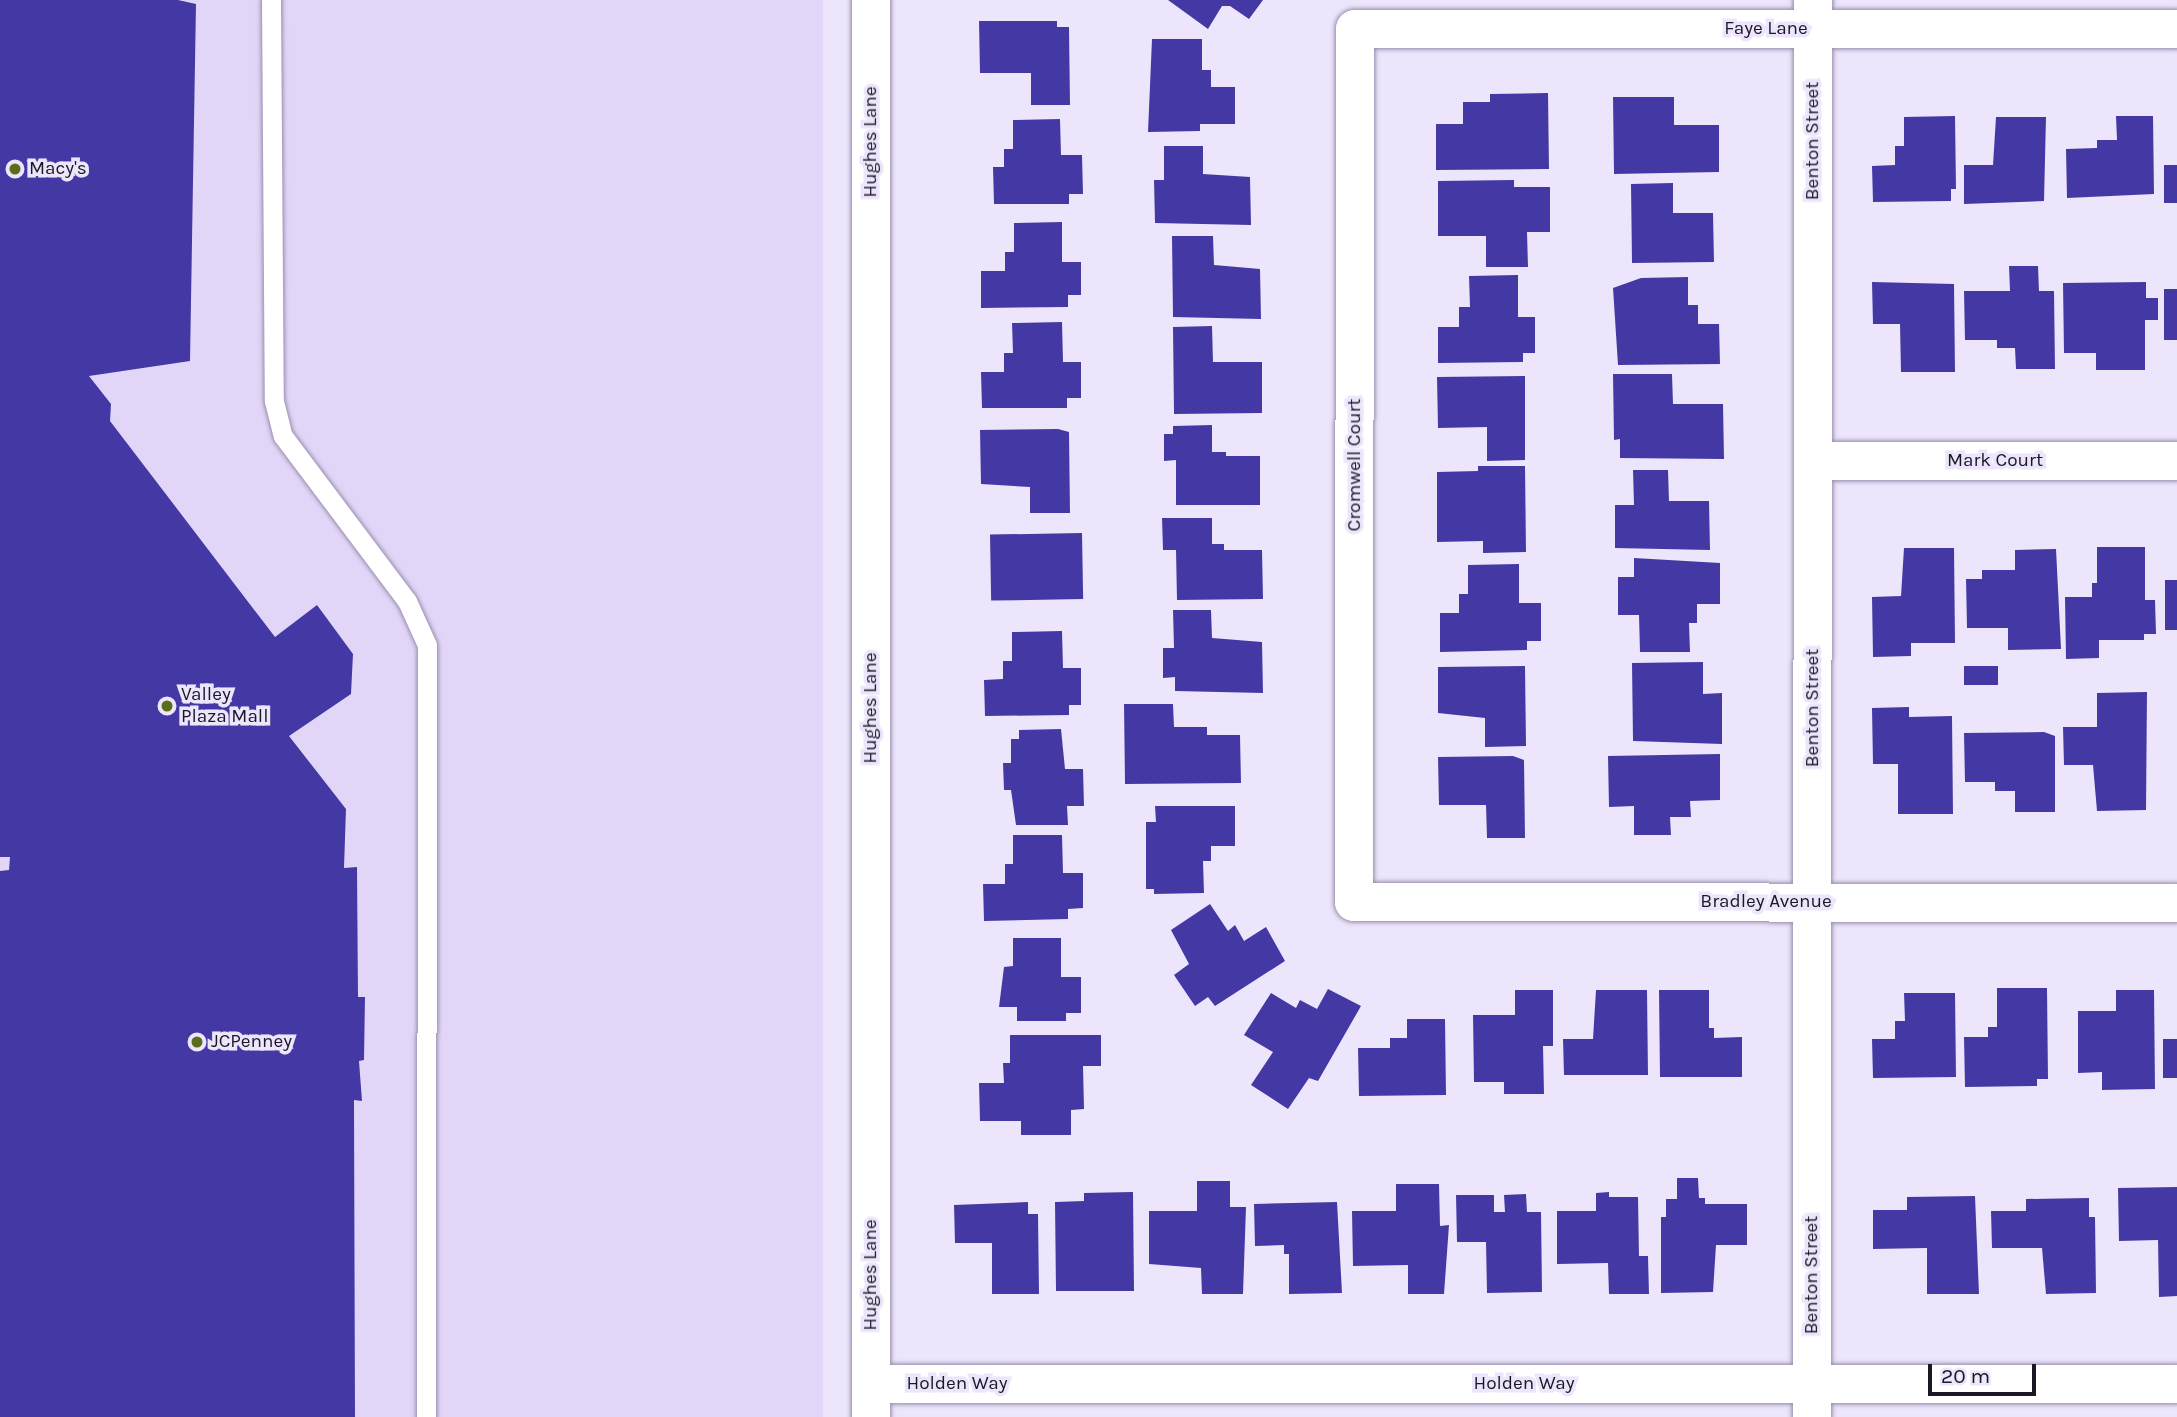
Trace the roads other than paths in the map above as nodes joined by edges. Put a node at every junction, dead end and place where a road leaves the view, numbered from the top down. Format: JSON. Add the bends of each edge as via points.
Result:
{"nodes":[{"id":1,"x":271,"y":0,"type":"edge"},
{"id":2,"x":871,"y":0,"type":"edge"},
{"id":3,"x":1813,"y":15,"type":"edge"},
{"id":4,"x":1355,"y":29,"type":"joint"},
{"id":5,"x":2177,"y":29,"type":"edge"},
{"id":6,"x":1813,"y":461,"type":"junction"},
{"id":7,"x":2177,"y":461,"type":"edge"},
{"id":8,"x":1354,"y":902,"type":"joint"},
{"id":9,"x":1812,"y":902,"type":"junction"},
{"id":10,"x":2177,"y":903,"type":"edge"},
{"id":11,"x":2177,"y":1384,"type":"edge"},
{"id":12,"x":871,"y":1400,"type":"edge"},
{"id":13,"x":1812,"y":1400,"type":"edge"},
{"id":14,"x":426,"y":1417,"type":"edge"}],
"edges":[{"from":1,"to":14,"type":"lane","via":[[274,401],[283,436],[407,601],[427,645]]},
{"from":2,"to":12,"type":"street","name":"Hughes Lane"},
{"from":3,"to":4,"type":"street","name":"Faye Lane"},
{"from":3,"to":5,"type":"street","name":"Faye Lane"},
{"from":3,"to":6,"type":"street","name":"Benton Street"},
{"from":4,"to":8,"type":"street","name":"Cromwell Court"},
{"from":6,"to":7,"type":"street","name":"Mark Court"},
{"from":6,"to":9,"type":"street","name":"Benton Street"},
{"from":8,"to":9,"type":"street","name":"Bradley Avenue"},
{"from":9,"to":10,"type":"street","name":"Bradley Avenue"},
{"from":9,"to":13,"type":"street","name":"Benton Street"},
{"from":11,"to":13,"type":"street","name":"Holden Way"},
{"from":12,"to":13,"type":"street","name":"Holden Way"}]}
